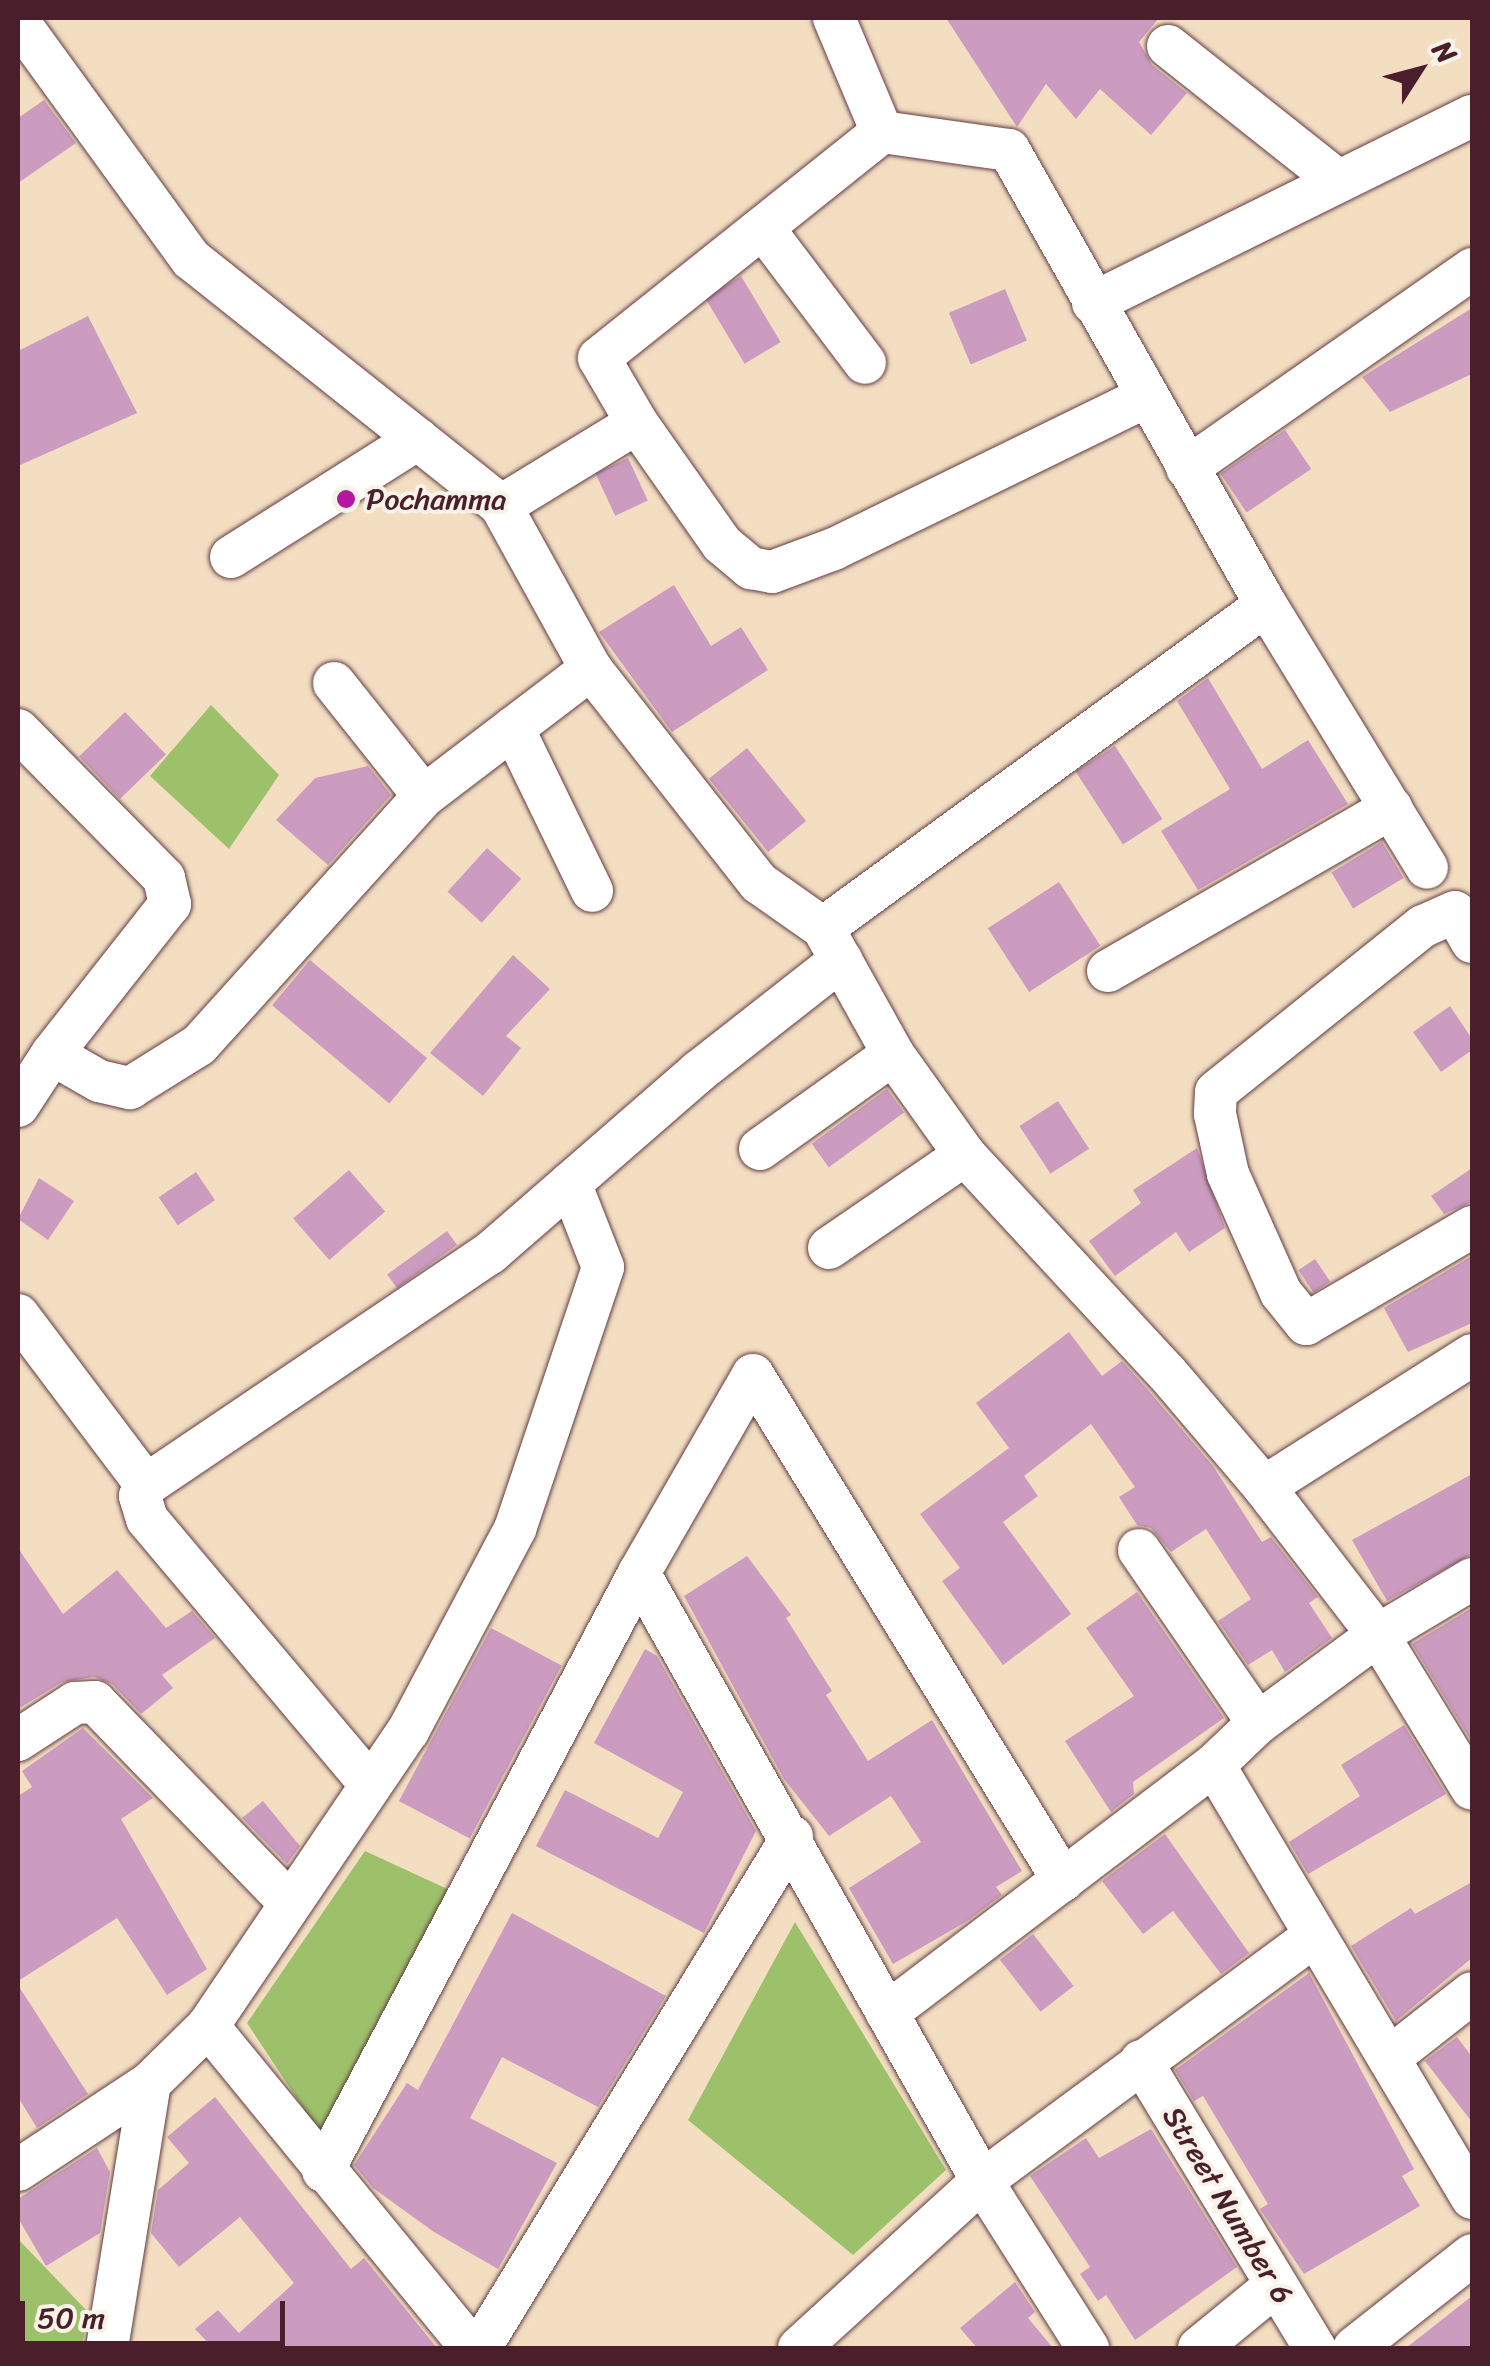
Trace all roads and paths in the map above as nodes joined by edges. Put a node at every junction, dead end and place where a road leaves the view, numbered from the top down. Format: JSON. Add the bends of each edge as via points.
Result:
{"nodes":[{"id":1,"x":834,"y":18,"type":"edge"},
{"id":2,"x":18,"y":21,"type":"edge"},
{"id":3,"x":1168,"y":46,"type":"dead end"},
{"id":4,"x":1472,"y":116,"type":"edge"},
{"id":5,"x":882,"y":132,"type":"junction"},
{"id":6,"x":1337,"y":180,"type":"junction"},
{"id":7,"x":762,"y":228,"type":"junction"},
{"id":8,"x":1472,"y":269,"type":"edge"},
{"id":9,"x":1092,"y":303,"type":"junction"},
{"id":10,"x":865,"y":362,"type":"dead end"},
{"id":11,"x":1146,"y":397,"type":"junction"},
{"id":12,"x":638,"y":423,"type":"junction"},
{"id":13,"x":418,"y":440,"type":"junction"},
{"id":14,"x":1186,"y":468,"type":"junction"},
{"id":15,"x":501,"y":506,"type":"junction"},
{"id":16,"x":231,"y":557,"type":"dead end"},
{"id":17,"x":1266,"y":605,"type":"junction"},
{"id":18,"x":591,"y":669,"type":"junction"},
{"id":19,"x":334,"y":683,"type":"dead end"},
{"id":20,"x":513,"y":728,"type":"junction"},
{"id":21,"x":18,"y":730,"type":"edge"},
{"id":22,"x":424,"y":796,"type":"junction"},
{"id":23,"x":1391,"y":808,"type":"junction"},
{"id":24,"x":1428,"y":868,"type":"dead end"},
{"id":25,"x":592,"y":891,"type":"dead end"},
{"id":26,"x":1472,"y":942,"type":"edge"},
{"id":27,"x":832,"y":944,"type":"junction"},
{"id":28,"x":1108,"y":971,"type":"dead end"},
{"id":29,"x":52,"y":1054,"type":"junction"},
{"id":30,"x":893,"y":1054,"type":"junction"},
{"id":31,"x":18,"y":1106,"type":"edge"},
{"id":32,"x":760,"y":1148,"type":"dead end"},
{"id":33,"x":965,"y":1155,"type":"junction"},
{"id":34,"x":570,"y":1183,"type":"junction"},
{"id":35,"x":1472,"y":1227,"type":"edge"},
{"id":36,"x":830,"y":1248,"type":"dead end"},
{"id":37,"x":18,"y":1315,"type":"edge"},
{"id":38,"x":1472,"y":1356,"type":"edge"},
{"id":39,"x":146,"y":1485,"type":"junction"},
{"id":40,"x":1264,"y":1487,"type":"junction"},
{"id":41,"x":1139,"y":1550,"type":"dead end"},
{"id":42,"x":639,"y":1572,"type":"junction"},
{"id":43,"x":1472,"y":1579,"type":"edge"},
{"id":44,"x":1378,"y":1634,"type":"junction"},
{"id":45,"x":1258,"y":1723,"type":"junction"},
{"id":46,"x":18,"y":1740,"type":"edge"},
{"id":47,"x":1214,"y":1765,"type":"junction"},
{"id":48,"x":370,"y":1784,"type":"junction"},
{"id":49,"x":1472,"y":1789,"type":"edge"},
{"id":50,"x":792,"y":1837,"type":"junction"},
{"id":51,"x":1063,"y":1880,"type":"junction"},
{"id":52,"x":288,"y":1901,"type":"junction"},
{"id":53,"x":1313,"y":1937,"type":"junction"},
{"id":54,"x":1472,"y":1992,"type":"edge"},
{"id":55,"x":887,"y":2013,"type":"junction"},
{"id":56,"x":208,"y":2026,"type":"junction"},
{"id":57,"x":1388,"y":2058,"type":"junction"},
{"id":58,"x":1141,"y":2062,"type":"junction"},
{"id":59,"x":150,"y":2084,"type":"junction"},
{"id":60,"x":22,"y":2156,"type":"edge"},
{"id":61,"x":322,"y":2171,"type":"junction"},
{"id":62,"x":982,"y":2181,"type":"junction"},
{"id":63,"x":1472,"y":2198,"type":"edge"},
{"id":64,"x":1472,"y":2255,"type":"edge"},
{"id":65,"x":1276,"y":2285,"type":"junction"},
{"id":66,"x":107,"y":2348,"type":"edge"},
{"id":67,"x":472,"y":2348,"type":"edge"},
{"id":68,"x":480,"y":2348,"type":"edge"},
{"id":69,"x":799,"y":2348,"type":"edge"},
{"id":70,"x":1088,"y":2348,"type":"edge"},
{"id":71,"x":1199,"y":2348,"type":"edge"},
{"id":72,"x":1315,"y":2348,"type":"edge"},
{"id":73,"x":1354,"y":2348,"type":"edge"}],
"edges":[{"from":1,"to":5,"type":"street"},
{"from":2,"to":13,"type":"street","via":[[191,259]]},
{"from":3,"to":6,"type":"street"},
{"from":4,"to":6,"type":"street"},
{"from":5,"to":7,"type":"street"},
{"from":5,"to":9,"type":"street","via":[[1009,150]]},
{"from":6,"to":9,"type":"street"},
{"from":7,"to":10,"type":"street"},
{"from":7,"to":12,"type":"street","via":[[599,358]]},
{"from":8,"to":14,"type":"street"},
{"from":9,"to":11,"type":"street"},
{"from":11,"to":12,"type":"street","via":[[834,549],[772,572],[751,568],[722,544]]},
{"from":11,"to":14,"type":"street"},
{"from":12,"to":15,"type":"street"},
{"from":13,"to":15,"type":"street"},
{"from":13,"to":16,"type":"street"},
{"from":14,"to":17,"type":"street"},
{"from":15,"to":18,"type":"street"},
{"from":17,"to":23,"type":"street"},
{"from":17,"to":27,"type":"street"},
{"from":18,"to":20,"type":"street"},
{"from":18,"to":27,"type":"street","via":[[759,883]]},
{"from":19,"to":22,"type":"street"},
{"from":20,"to":22,"type":"street"},
{"from":20,"to":25,"type":"street"},
{"from":21,"to":29,"type":"street","via":[[164,878],[170,904]]},
{"from":22,"to":29,"type":"street","via":[[198,1046],[130,1088],[99,1081]]},
{"from":23,"to":24,"type":"street"},
{"from":23,"to":28,"type":"street"},
{"from":26,"to":35,"type":"street","via":[[1454,912],[1423,926],[1216,1092],[1216,1114],[1228,1174],[1281,1292],[1306,1324]]},
{"from":27,"to":30,"type":"street"},
{"from":27,"to":34,"type":"street"},
{"from":29,"to":31,"type":"street"},
{"from":30,"to":32,"type":"street"},
{"from":30,"to":33,"type":"street"},
{"from":33,"to":36,"type":"street"},
{"from":33,"to":40,"type":"street"},
{"from":34,"to":39,"type":"street","via":[[476,1263]]},
{"from":34,"to":48,"type":"street","via":[[603,1267],[515,1529],[408,1731]]},
{"from":37,"to":39,"type":"street"},
{"from":38,"to":40,"type":"street"},
{"from":39,"to":48,"type":"street","via":[[140,1496],[147,1519]]},
{"from":40,"to":44,"type":"street"},
{"from":41,"to":45,"type":"street"},
{"from":42,"to":50,"type":"street"},
{"from":42,"to":51,"type":"street","via":[[753,1375]]},
{"from":42,"to":61,"type":"street"},
{"from":43,"to":44,"type":"street"},
{"from":44,"to":45,"type":"street"},
{"from":44,"to":49,"type":"street"},
{"from":45,"to":47,"type":"street"},
{"from":46,"to":52,"type":"street","via":[[74,1703],[95,1702]]},
{"from":47,"to":51,"type":"street"},
{"from":47,"to":53,"type":"street"},
{"from":48,"to":52,"type":"street"},
{"from":50,"to":55,"type":"street"},
{"from":50,"to":68,"type":"street"},
{"from":51,"to":55,"type":"street"},
{"from":52,"to":56,"type":"street"},
{"from":53,"to":57,"type":"street"},
{"from":53,"to":58,"type":"street"},
{"from":54,"to":57,"type":"street"},
{"from":55,"to":62,"type":"street"},
{"from":56,"to":59,"type":"street"},
{"from":56,"to":61,"type":"street"},
{"from":57,"to":63,"type":"street"},
{"from":58,"to":62,"type":"street"},
{"from":58,"to":65,"type":"street","name":"Street Number 6"},
{"from":59,"to":60,"type":"street"},
{"from":59,"to":66,"type":"street"},
{"from":61,"to":67,"type":"street"},
{"from":62,"to":69,"type":"street"},
{"from":62,"to":70,"type":"street"},
{"from":64,"to":73,"type":"street"},
{"from":65,"to":71,"type":"street"},
{"from":65,"to":72,"type":"street","name":"Street Number 6"}]}
